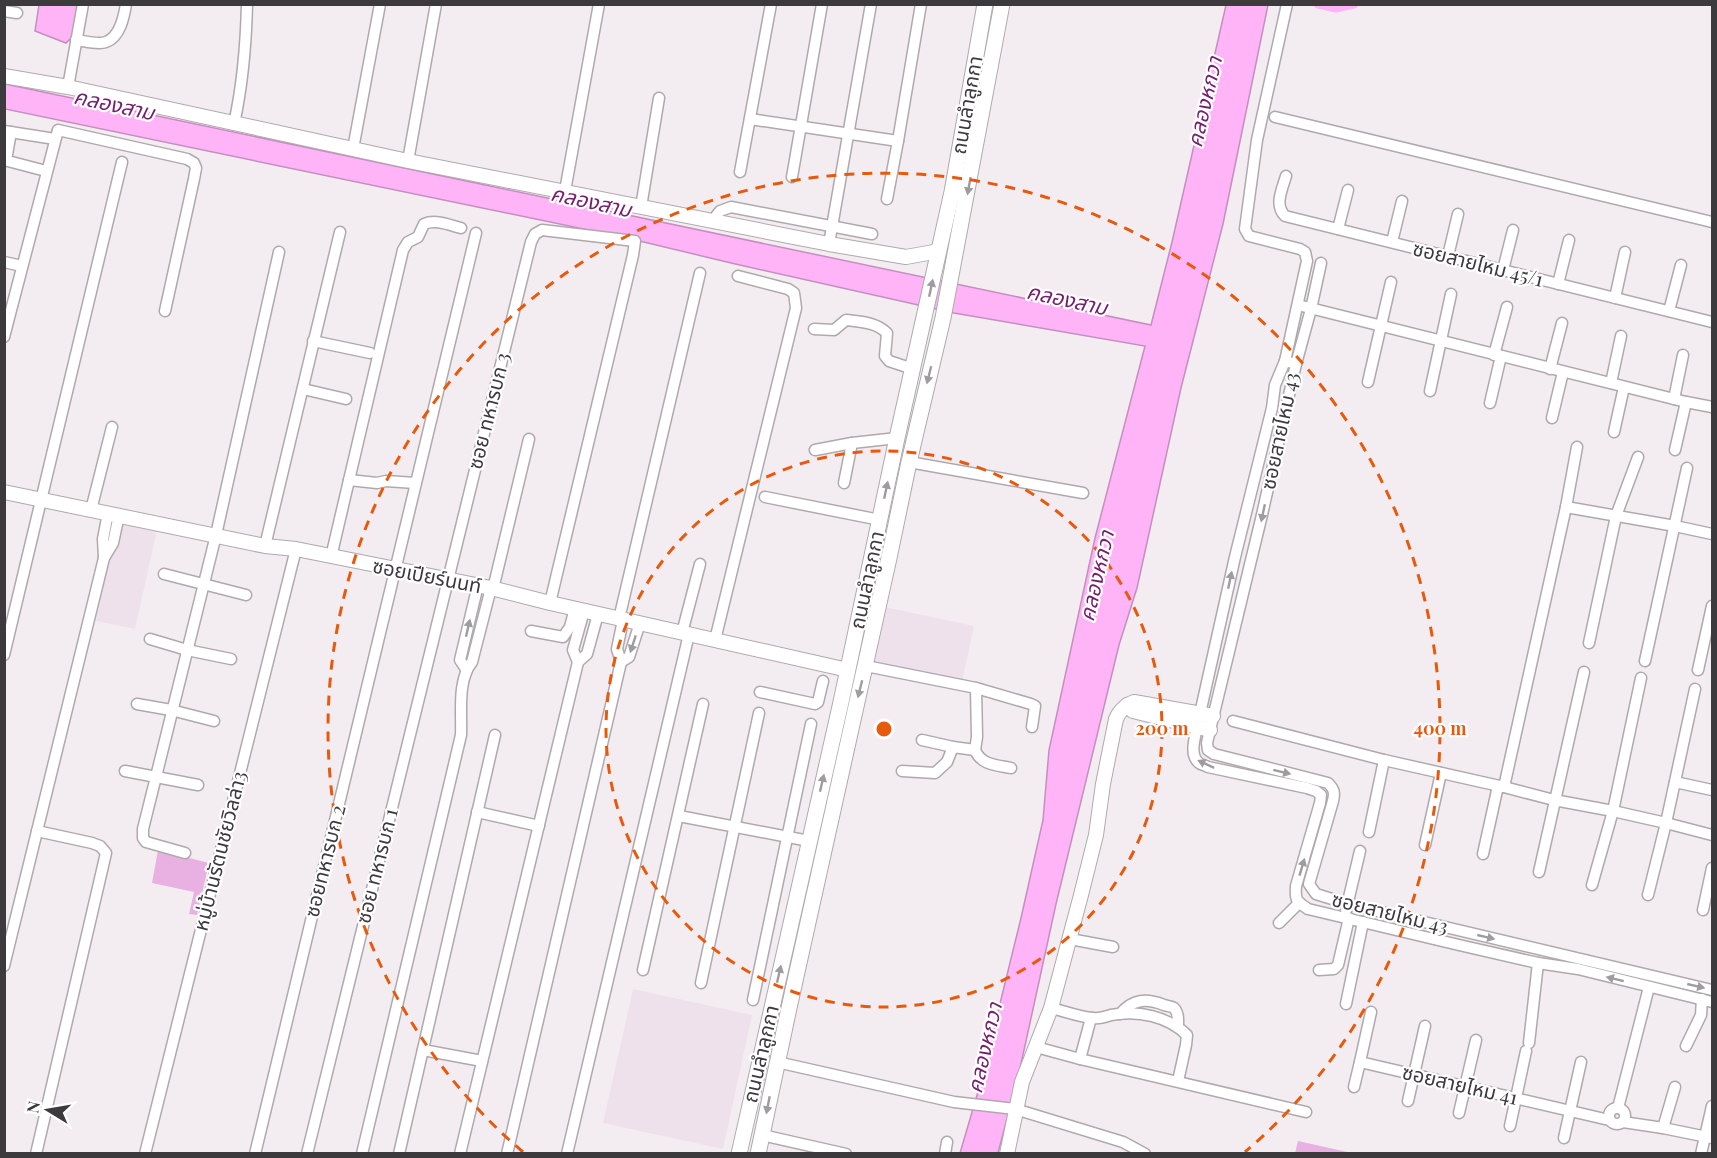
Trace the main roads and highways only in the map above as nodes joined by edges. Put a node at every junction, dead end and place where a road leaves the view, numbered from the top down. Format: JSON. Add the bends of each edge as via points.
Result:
{"nodes":[{"id":1,"x":985,"y":4,"type":"edge"},
{"id":2,"x":1002,"y":4,"type":"edge"},
{"id":3,"x":798,"y":895,"type":"junction"},
{"id":4,"x":814,"y":897,"type":"junction"},
{"id":5,"x":739,"y":1154,"type":"edge"},
{"id":6,"x":758,"y":1154,"type":"edge"}],
"edges":[{"from":3,"to":1,"type":"main road","name":"ถนนลำลูกกา","one_way":true,"via":[[938,256]]},
{"from":2,"to":4,"type":"main road","name":"ถนนลำลูกกา","one_way":true,"via":[[954,266]]},
{"from":3,"to":4,"type":"main road"},
{"from":5,"to":3,"type":"main road","name":"ถนนลำลูกกา","one_way":true},
{"from":4,"to":6,"type":"main road","name":"ถนนลำลูกกา","one_way":true}]}
